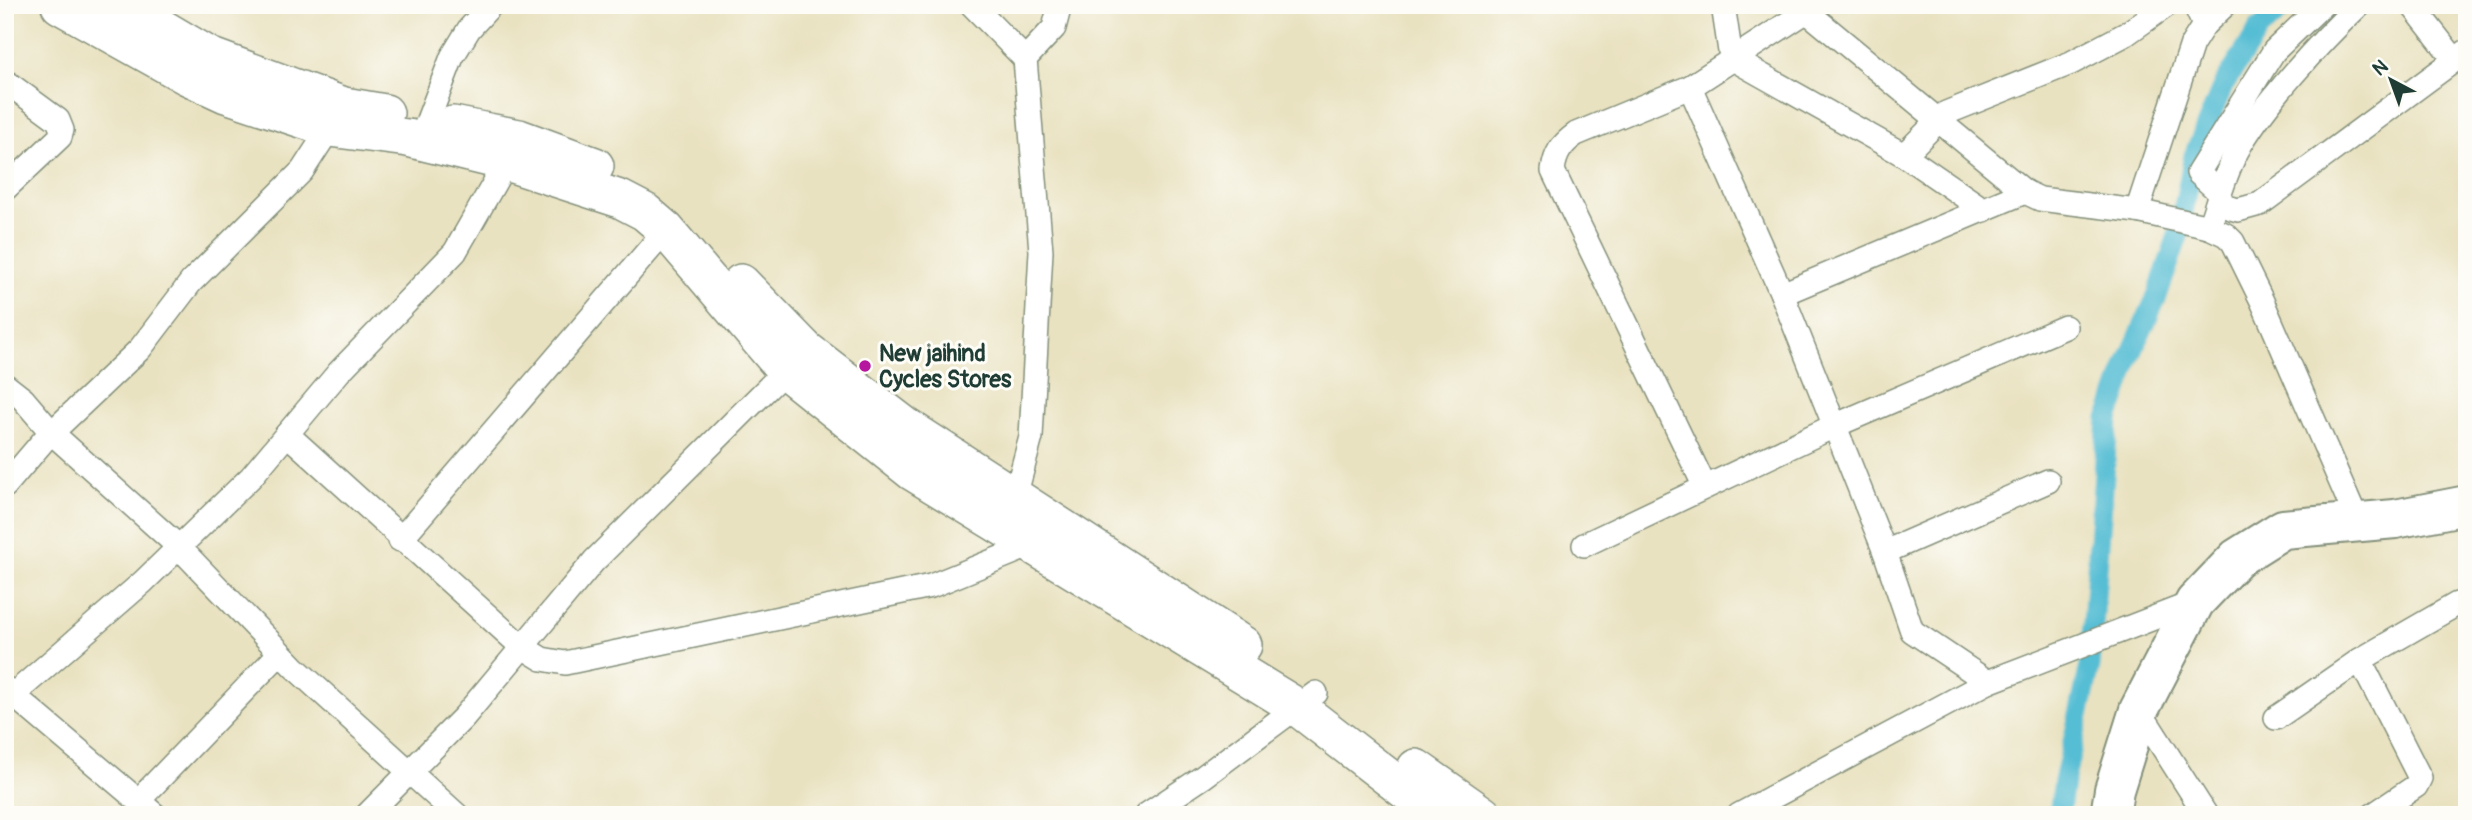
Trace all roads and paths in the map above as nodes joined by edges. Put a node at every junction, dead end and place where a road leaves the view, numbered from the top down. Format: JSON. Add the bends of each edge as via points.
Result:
{"nodes":[{"id":1,"x":60,"y":5,"type":"edge"},
{"id":2,"x":123,"y":5,"type":"edge"},
{"id":3,"x":491,"y":5,"type":"edge"},
{"id":4,"x":972,"y":5,"type":"edge"},
{"id":5,"x":1060,"y":5,"type":"edge"},
{"id":6,"x":1723,"y":5,"type":"edge"},
{"id":7,"x":2167,"y":5,"type":"edge"},
{"id":8,"x":2225,"y":5,"type":"edge"},
{"id":9,"x":2322,"y":5,"type":"edge"},
{"id":10,"x":2359,"y":5,"type":"edge"},
{"id":11,"x":2412,"y":5,"type":"edge"},
{"id":12,"x":1811,"y":8,"type":"edge"},
{"id":13,"x":2199,"y":15,"type":"edge"},
{"id":14,"x":2461,"y":55,"type":"edge"},
{"id":15,"x":1025,"y":58,"type":"junction"},
{"id":16,"x":1731,"y":58,"type":"junction"},
{"id":17,"x":5,"y":81,"type":"edge"},
{"id":18,"x":1690,"y":87,"type":"junction"},
{"id":19,"x":337,"y":117,"type":"junction"},
{"id":20,"x":1937,"y":118,"type":"junction"},
{"id":21,"x":425,"y":131,"type":"junction"},
{"id":22,"x":513,"y":150,"type":"junction"},
{"id":23,"x":1904,"y":155,"type":"junction"},
{"id":24,"x":5,"y":189,"type":"edge"},
{"id":25,"x":2025,"y":192,"type":"junction"},
{"id":26,"x":2219,"y":199,"type":"junction"},
{"id":27,"x":1983,"y":210,"type":"junction"},
{"id":28,"x":2137,"y":211,"type":"junction"},
{"id":29,"x":2205,"y":227,"type":"junction"},
{"id":30,"x":666,"y":230,"type":"junction"},
{"id":31,"x":1782,"y":294,"type":"junction"},
{"id":32,"x":2065,"y":327,"type":"dead end"},
{"id":33,"x":796,"y":360,"type":"junction"},
{"id":34,"x":5,"y":385,"type":"edge"},
{"id":35,"x":1834,"y":426,"type":"junction"},
{"id":36,"x":52,"y":433,"type":"junction"},
{"id":37,"x":287,"y":434,"type":"junction"},
{"id":38,"x":2048,"y":481,"type":"dead end"},
{"id":39,"x":5,"y":485,"type":"edge"},
{"id":40,"x":1705,"y":487,"type":"junction"},
{"id":41,"x":2467,"y":505,"type":"edge"},
{"id":42,"x":1010,"y":513,"type":"junction"},
{"id":43,"x":2358,"y":522,"type":"junction"},
{"id":44,"x":1066,"y":529,"type":"junction"},
{"id":45,"x":400,"y":540,"type":"junction"},
{"id":46,"x":1033,"y":545,"type":"junction"},
{"id":47,"x":1584,"y":545,"type":"dead end"},
{"id":48,"x":179,"y":547,"type":"junction"},
{"id":49,"x":1885,"y":552,"type":"junction"},
{"id":50,"x":2195,"y":602,"type":"junction"},
{"id":51,"x":2467,"y":606,"type":"edge"},
{"id":52,"x":521,"y":646,"type":"junction"},
{"id":53,"x":280,"y":653,"type":"junction"},
{"id":54,"x":2360,"y":660,"type":"junction"},
{"id":55,"x":1987,"y":682,"type":"junction"},
{"id":56,"x":7,"y":695,"type":"edge"},
{"id":57,"x":1306,"y":700,"type":"junction"},
{"id":58,"x":2138,"y":710,"type":"junction"},
{"id":59,"x":2276,"y":718,"type":"dead end"},
{"id":60,"x":409,"y":773,"type":"junction"},
{"id":61,"x":147,"y":807,"type":"edge"},
{"id":62,"x":367,"y":815,"type":"edge"},
{"id":63,"x":457,"y":815,"type":"edge"},
{"id":64,"x":1146,"y":815,"type":"edge"},
{"id":65,"x":1437,"y":815,"type":"edge"},
{"id":66,"x":1483,"y":815,"type":"edge"},
{"id":67,"x":1739,"y":815,"type":"edge"},
{"id":68,"x":2110,"y":815,"type":"edge"},
{"id":69,"x":2206,"y":815,"type":"edge"},
{"id":70,"x":2372,"y":815,"type":"edge"}],
"edges":[{"from":1,"to":19,"type":"main road","via":[[226,94]]},
{"from":2,"to":19,"type":"main road","via":[[209,56]]},
{"from":3,"to":21,"type":"street","via":[[452,57]]},
{"from":4,"to":15,"type":"street"},
{"from":5,"to":15,"type":"street","via":[[1054,28]]},
{"from":6,"to":16,"type":"street"},
{"from":7,"to":20,"type":"street","via":[[2126,34],[2071,63]]},
{"from":8,"to":13,"type":"street"},
{"from":9,"to":26,"type":"street","via":[[2274,51],[2198,173]]},
{"from":10,"to":26,"type":"street","via":[[2334,28],[2254,124],[2230,166]]},
{"from":11,"to":14,"type":"street"},
{"from":12,"to":16,"type":"street"},
{"from":12,"to":20,"type":"street"},
{"from":13,"to":28,"type":"street"},
{"from":14,"to":26,"type":"street","via":[[2260,204],[2238,210]]},
{"from":15,"to":42,"type":"street","via":[[1041,251],[1031,437]]},
{"from":16,"to":18,"type":"street"},
{"from":16,"to":23,"type":"street"},
{"from":17,"to":24,"type":"street","via":[[58,120],[62,130]]},
{"from":18,"to":31,"type":"street"},
{"from":18,"to":40,"type":"street","via":[[1576,134],[1563,143],[1553,171]]},
{"from":19,"to":21,"type":"main road"},
{"from":19,"to":36,"type":"street","via":[[302,171],[191,282],[140,349]]},
{"from":20,"to":23,"type":"street"},
{"from":20,"to":25,"type":"street"},
{"from":21,"to":22,"type":"main road"},
{"from":22,"to":30,"type":"main road","via":[[645,212]]},
{"from":22,"to":33,"type":"main road","via":[[651,190],[685,216],[747,290]]},
{"from":22,"to":37,"type":"street","via":[[455,252],[339,372]]},
{"from":23,"to":27,"type":"street"},
{"from":25,"to":27,"type":"street"},
{"from":25,"to":28,"type":"street","via":[[2040,199]]},
{"from":26,"to":29,"type":"street"},
{"from":27,"to":31,"type":"street"},
{"from":28,"to":29,"type":"street"},
{"from":29,"to":43,"type":"street","via":[[2222,232],[2232,242]]},
{"from":30,"to":33,"type":"main road"},
{"from":30,"to":45,"type":"street"},
{"from":31,"to":35,"type":"street"},
{"from":32,"to":35,"type":"street"},
{"from":33,"to":42,"type":"main road","via":[[904,425]]},
{"from":33,"to":52,"type":"street","via":[[594,561]]},
{"from":34,"to":36,"type":"street","via":[[23,398]]},
{"from":35,"to":40,"type":"street"},
{"from":35,"to":49,"type":"street"},
{"from":36,"to":39,"type":"street"},
{"from":36,"to":48,"type":"street"},
{"from":37,"to":45,"type":"street"},
{"from":37,"to":48,"type":"street","via":[[251,477]]},
{"from":38,"to":49,"type":"street"},
{"from":40,"to":47,"type":"street"},
{"from":41,"to":43,"type":"highway"},
{"from":42,"to":44,"type":"main road"},
{"from":42,"to":46,"type":"main road"},
{"from":43,"to":50,"type":"highway","via":[[2283,529],[2237,558]]},
{"from":44,"to":46,"type":"street"},
{"from":44,"to":57,"type":"main road"},
{"from":45,"to":52,"type":"street"},
{"from":46,"to":52,"type":"street","via":[[931,586],[565,663],[542,659]]},
{"from":46,"to":57,"type":"main road"},
{"from":48,"to":53,"type":"street"},
{"from":48,"to":56,"type":"street","via":[[85,635]]},
{"from":49,"to":55,"type":"street","via":[[1912,631]]},
{"from":50,"to":55,"type":"street"},
{"from":50,"to":58,"type":"highway"},
{"from":51,"to":54,"type":"street","via":[[2457,604]]},
{"from":52,"to":60,"type":"street","via":[[464,717]]},
{"from":53,"to":60,"type":"street"},
{"from":53,"to":61,"type":"street"},
{"from":54,"to":59,"type":"street"},
{"from":54,"to":70,"type":"street","via":[[2420,778],[2416,786]]},
{"from":55,"to":67,"type":"street"},
{"from":56,"to":61,"type":"street"},
{"from":57,"to":64,"type":"street"},
{"from":57,"to":65,"type":"main road"},
{"from":57,"to":66,"type":"main road"},
{"from":58,"to":68,"type":"highway","via":[[2113,790]]},
{"from":58,"to":69,"type":"street"},
{"from":60,"to":62,"type":"street"},
{"from":60,"to":63,"type":"street"}]}
